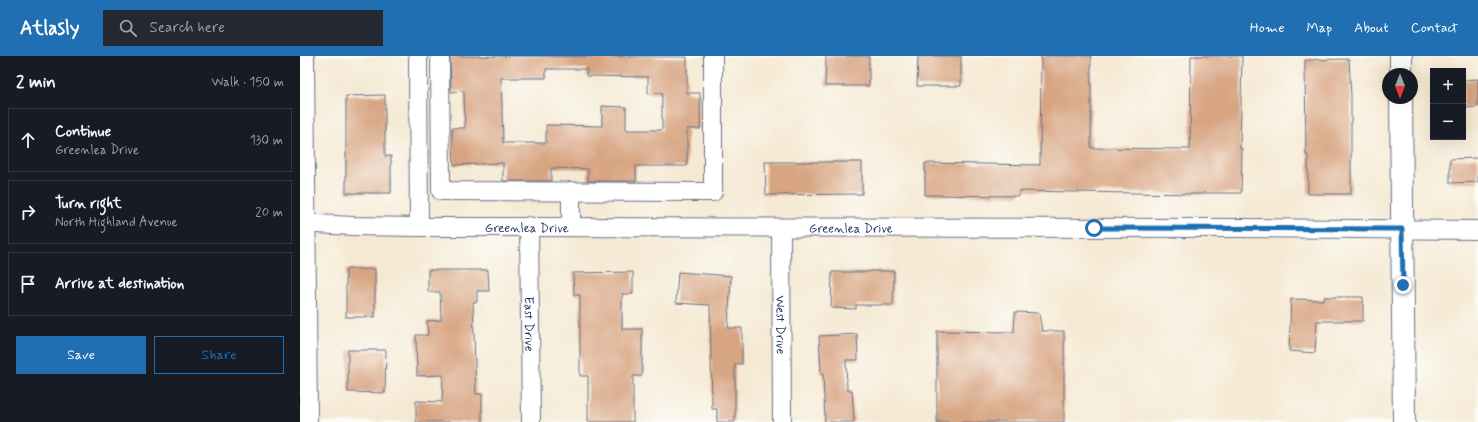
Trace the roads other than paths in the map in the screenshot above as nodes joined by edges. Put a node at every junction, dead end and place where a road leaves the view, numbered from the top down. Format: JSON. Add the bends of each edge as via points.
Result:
{"nodes":[{"id":1,"x":305,"y":56,"type":"edge"},
{"id":2,"x":418,"y":56,"type":"edge"},
{"id":3,"x":440,"y":56,"type":"edge"},
{"id":4,"x":713,"y":56,"type":"edge"},
{"id":5,"x":1401,"y":56,"type":"edge"},
{"id":6,"x":1401,"y":68,"type":"edge"},
{"id":7,"x":1401,"y":104,"type":"edge"},
{"id":8,"x":571,"y":191,"type":"junction"},
{"id":9,"x":303,"y":222,"type":"edge"},
{"id":10,"x":529,"y":226,"type":"junction"},
{"id":11,"x":419,"y":227,"type":"junction"},
{"id":12,"x":571,"y":227,"type":"junction"},
{"id":13,"x":781,"y":228,"type":"junction"},
{"id":14,"x":1402,"y":229,"type":"junction"},
{"id":15,"x":1478,"y":230,"type":"edge"},
{"id":16,"x":308,"y":422,"type":"edge"},
{"id":17,"x":531,"y":422,"type":"edge"},
{"id":18,"x":782,"y":422,"type":"edge"},
{"id":19,"x":1404,"y":422,"type":"edge"}],
"edges":[{"from":1,"to":9,"type":"street"},
{"from":2,"to":11,"type":"street"},
{"from":3,"to":8,"type":"street","via":[[441,191]]},
{"from":4,"to":8,"type":"street","via":[[713,192]]},
{"from":5,"to":6,"type":"street"},
{"from":7,"to":14,"type":"street"},
{"from":8,"to":12,"type":"street"},
{"from":9,"to":11,"type":"street","name":"Greenlea Drive"},
{"from":9,"to":16,"type":"street"},
{"from":10,"to":11,"type":"street","name":"Greenlea Drive"},
{"from":10,"to":12,"type":"street","name":"Greenlea Drive"},
{"from":10,"to":17,"type":"street","name":"East Drive"},
{"from":12,"to":13,"type":"street","name":"Greenlea Drive"},
{"from":13,"to":14,"type":"street","name":"Greenlea Drive"},
{"from":13,"to":18,"type":"street","name":"West Drive"},
{"from":14,"to":15,"type":"street","name":"Greenlea Drive"},
{"from":14,"to":19,"type":"street"}]}
